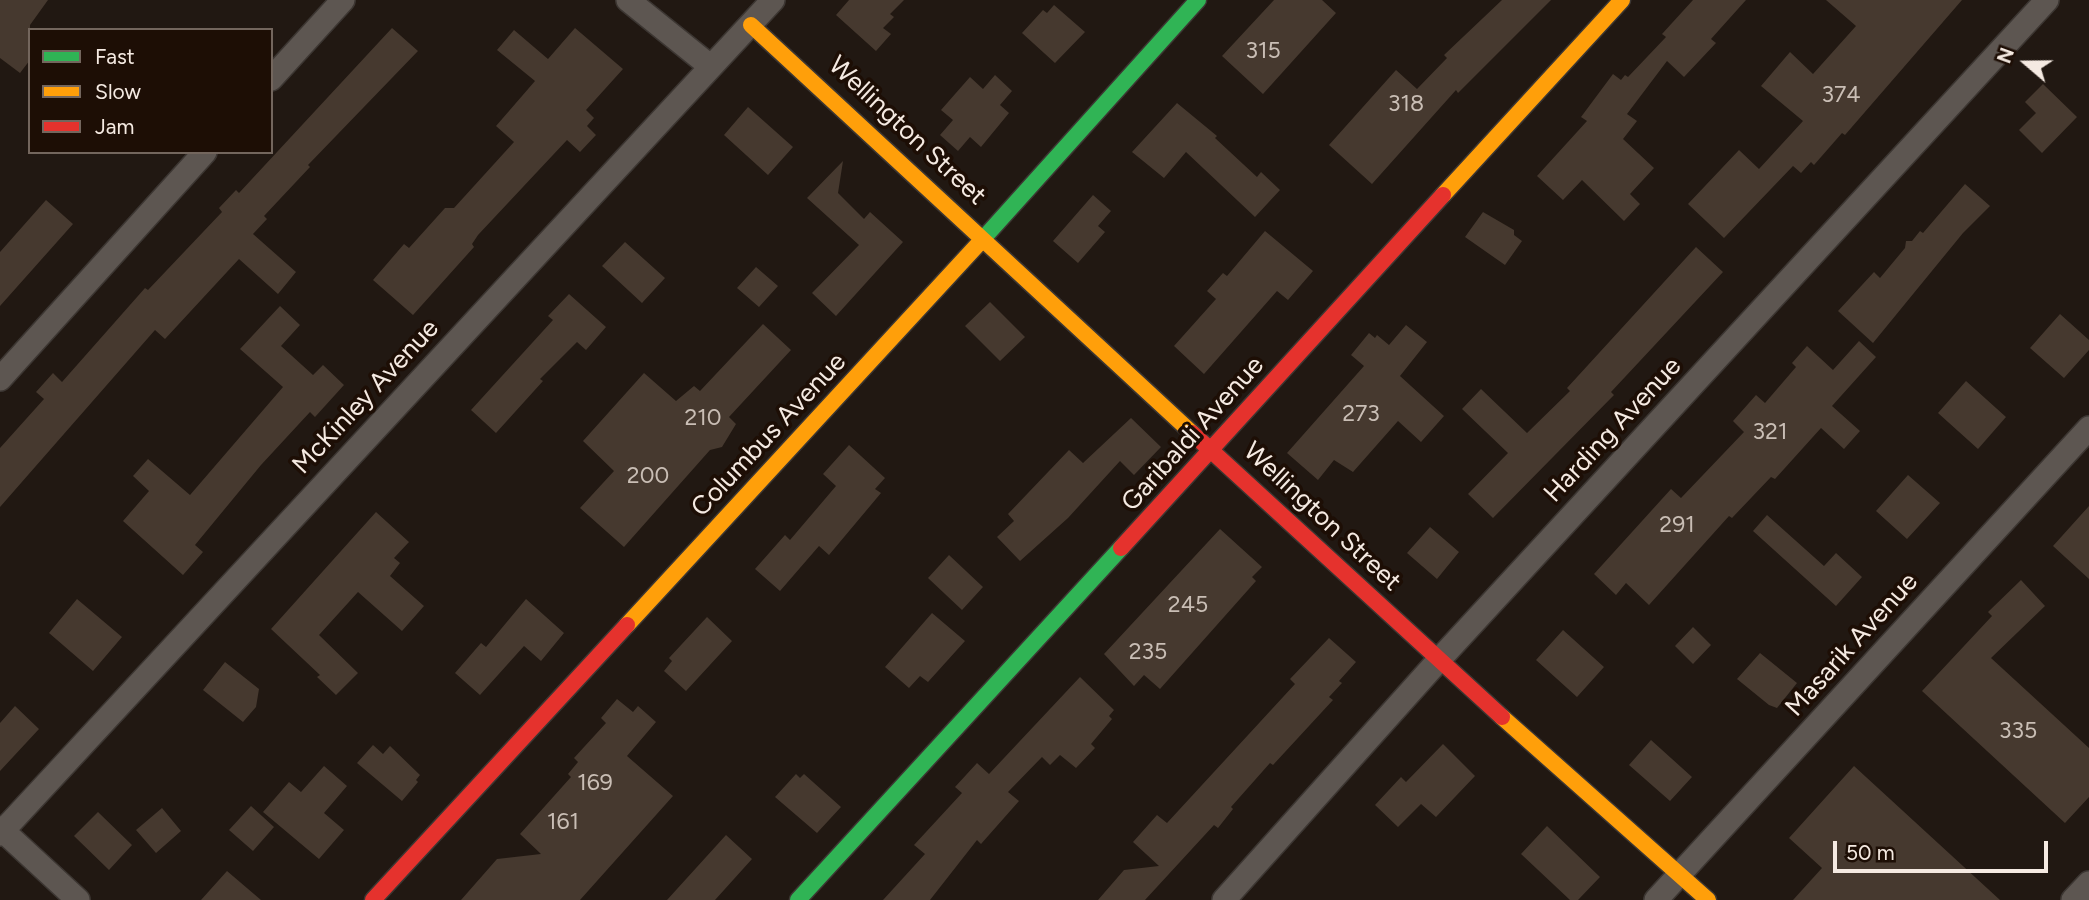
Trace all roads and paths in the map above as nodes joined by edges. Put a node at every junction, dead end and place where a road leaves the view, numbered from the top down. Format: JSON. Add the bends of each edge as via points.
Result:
{"nodes":[{"id":1,"x":343,"y":0,"type":"edge"},
{"id":2,"x":628,"y":0,"type":"edge"},
{"id":3,"x":774,"y":0,"type":"edge"},
{"id":4,"x":1198,"y":0,"type":"edge"},
{"id":5,"x":1622,"y":0,"type":"edge"},
{"id":6,"x":2048,"y":0,"type":"edge"},
{"id":7,"x":751,"y":25,"type":"junction"},
{"id":8,"x":710,"y":66,"type":"junction"},
{"id":9,"x":273,"y":77,"type":"edge"},
{"id":10,"x":203,"y":154,"type":"edge"},
{"id":11,"x":983,"y":239,"type":"junction"},
{"id":12,"x":0,"y":379,"type":"edge"},
{"id":13,"x":2089,"y":428,"type":"edge"},
{"id":14,"x":1211,"y":452,"type":"junction"},
{"id":15,"x":1438,"y":662,"type":"junction"},
{"id":16,"x":1,"y":831,"type":"edge"},
{"id":17,"x":1680,"y":874,"type":"junction"},
{"id":18,"x":2089,"y":883,"type":"edge"},
{"id":19,"x":78,"y":900,"type":"edge"},
{"id":20,"x":373,"y":900,"type":"edge"},
{"id":21,"x":798,"y":900,"type":"edge"},
{"id":22,"x":1224,"y":900,"type":"edge"},
{"id":23,"x":1656,"y":900,"type":"edge"},
{"id":24,"x":1708,"y":900,"type":"edge"},
{"id":25,"x":2073,"y":900,"type":"edge"}],
"edges":[{"from":1,"to":9,"type":"street"},
{"from":2,"to":8,"type":"street"},
{"from":3,"to":7,"type":"street","name":"McKinley Avenue"},
{"from":4,"to":11,"type":"street","name":"Columbus Avenue"},
{"from":5,"to":14,"type":"street","name":"Garibaldi Avenue"},
{"from":6,"to":15,"type":"street","name":"Harding Avenue"},
{"from":7,"to":8,"type":"street","name":"McKinley Avenue"},
{"from":7,"to":11,"type":"street","name":"Wellington Street"},
{"from":8,"to":16,"type":"street","name":"McKinley Avenue"},
{"from":10,"to":12,"type":"street"},
{"from":11,"to":14,"type":"street","name":"Wellington Street"},
{"from":11,"to":20,"type":"street","name":"Columbus Avenue"},
{"from":13,"to":17,"type":"street","name":"Masarik Avenue"},
{"from":14,"to":15,"type":"street","name":"Wellington Street"},
{"from":14,"to":21,"type":"street","name":"Garibaldi Avenue"},
{"from":15,"to":17,"type":"street","name":"Wellington Street"},
{"from":15,"to":22,"type":"street","name":"Harding Avenue"},
{"from":16,"to":19,"type":"street"},
{"from":17,"to":23,"type":"street","name":"Masarik Avenue"},
{"from":17,"to":24,"type":"street","name":"Wellington Street"},
{"from":18,"to":25,"type":"street"}]}
